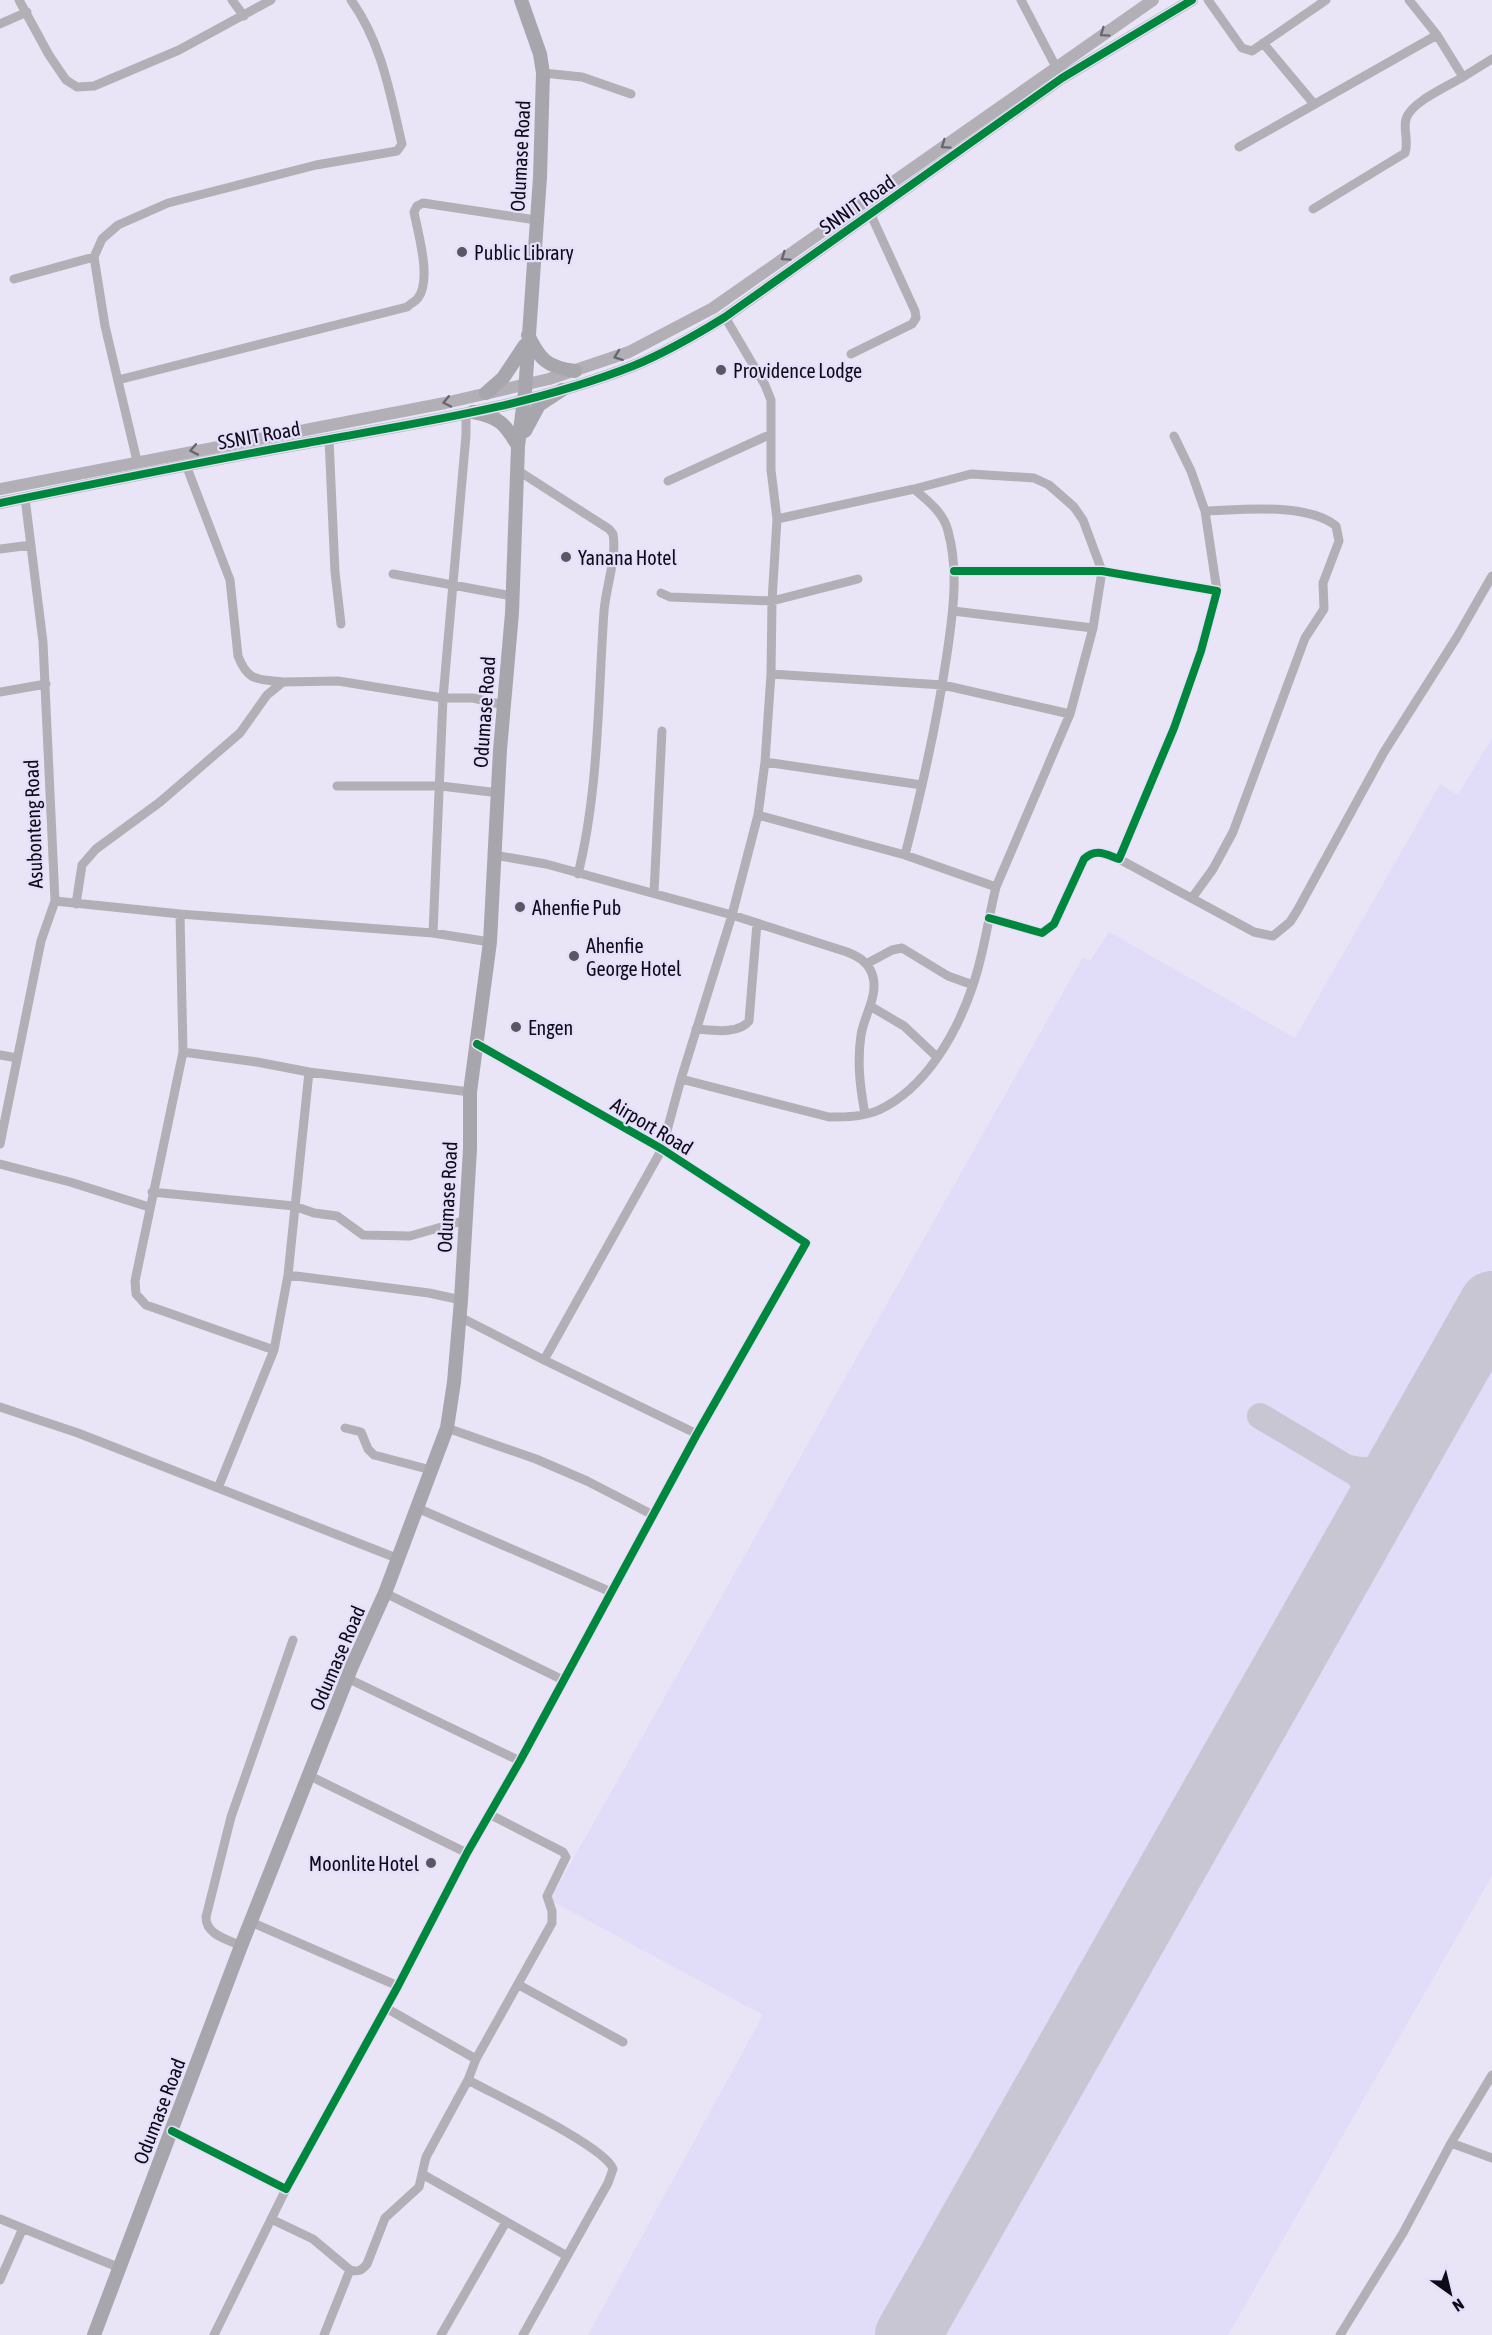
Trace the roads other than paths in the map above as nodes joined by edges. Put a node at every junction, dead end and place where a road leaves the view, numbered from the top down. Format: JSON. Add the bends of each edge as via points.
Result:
{"nodes":[{"id":1,"x":18,"y":0,"type":"edge"},
{"id":2,"x":232,"y":0,"type":"edge"},
{"id":3,"x":271,"y":0,"type":"edge"},
{"id":4,"x":351,"y":0,"type":"edge"},
{"id":5,"x":521,"y":0,"type":"edge"},
{"id":6,"x":1021,"y":0,"type":"edge"},
{"id":7,"x":1153,"y":0,"type":"edge"},
{"id":8,"x":1192,"y":0,"type":"edge"},
{"id":9,"x":1208,"y":0,"type":"edge"},
{"id":10,"x":1326,"y":0,"type":"edge"},
{"id":11,"x":1409,"y":0,"type":"edge"},
{"id":12,"x":27,"y":12,"type":"junction"},
{"id":13,"x":244,"y":16,"type":"junction"},
{"id":14,"x":0,"y":24,"type":"edge"},
{"id":15,"x":1437,"y":35,"type":"junction"},
{"id":16,"x":1263,"y":43,"type":"junction"},
{"id":17,"x":1492,"y":59,"type":"edge"},
{"id":18,"x":1056,"y":67,"type":"junction"},
{"id":19,"x":543,"y":74,"type":"junction"},
{"id":20,"x":1463,"y":77,"type":"junction"},
{"id":21,"x":631,"y":94,"type":"dead end"},
{"id":22,"x":1314,"y":104,"type":"junction"},
{"id":23,"x":1239,"y":147,"type":"dead end"},
{"id":24,"x":923,"y":160,"type":"junction"},
{"id":25,"x":932,"y":172,"type":"junction"},
{"id":26,"x":902,"y":175,"type":"junction"},
{"id":27,"x":911,"y":186,"type":"junction"},
{"id":28,"x":1313,"y":209,"type":"dead end"},
{"id":29,"x":871,"y":215,"type":"junction"},
{"id":30,"x":536,"y":220,"type":"junction"},
{"id":31,"x":94,"y":257,"type":"junction"},
{"id":32,"x":14,"y":279,"type":"dead end"},
{"id":33,"x":725,"y":317,"type":"junction"},
{"id":34,"x":527,"y":338,"type":"junction"},
{"id":35,"x":851,"y":354,"type":"dead end"},
{"id":36,"x":574,"y":371,"type":"junction"},
{"id":37,"x":118,"y":380,"type":"junction"},
{"id":38,"x":525,"y":384,"type":"junction"},
{"id":39,"x":562,"y":390,"type":"junction"},
{"id":40,"x":486,"y":393,"type":"junction"},
{"id":41,"x":524,"y":399,"type":"junction"},
{"id":42,"x":470,"y":412,"type":"junction"},
{"id":43,"x":771,"y":434,"type":"junction"},
{"id":44,"x":1174,"y":436,"type":"dead end"},
{"id":45,"x":329,"y":439,"type":"junction"},
{"id":46,"x":518,"y":446,"type":"junction"},
{"id":47,"x":137,"y":461,"type":"junction"},
{"id":48,"x":186,"y":465,"type":"junction"},
{"id":49,"x":517,"y":470,"type":"junction"},
{"id":50,"x":668,"y":481,"type":"dead end"},
{"id":51,"x":0,"y":489,"type":"edge"},
{"id":52,"x":914,"y":489,"type":"junction"},
{"id":53,"x":25,"y":498,"type":"junction"},
{"id":54,"x":0,"y":503,"type":"edge"},
{"id":55,"x":1205,"y":511,"type":"junction"},
{"id":56,"x":777,"y":519,"type":"junction"},
{"id":57,"x":31,"y":545,"type":"junction"},
{"id":58,"x":0,"y":549,"type":"edge"},
{"id":59,"x":954,"y":571,"type":"junction"},
{"id":60,"x":1102,"y":572,"type":"junction"},
{"id":61,"x":393,"y":574,"type":"dead end"},
{"id":62,"x":1492,"y":576,"type":"edge"},
{"id":63,"x":858,"y":579,"type":"dead end"},
{"id":64,"x":451,"y":586,"type":"junction"},
{"id":65,"x":1217,"y":591,"type":"junction"},
{"id":66,"x":661,"y":593,"type":"dead end"},
{"id":67,"x":512,"y":596,"type":"junction"},
{"id":68,"x":772,"y":601,"type":"junction"},
{"id":69,"x":953,"y":611,"type":"junction"},
{"id":70,"x":341,"y":624,"type":"dead end"},
{"id":71,"x":1093,"y":628,"type":"junction"},
{"id":72,"x":771,"y":674,"type":"junction"},
{"id":73,"x":283,"y":682,"type":"junction"},
{"id":74,"x":46,"y":684,"type":"junction"},
{"id":75,"x":943,"y":686,"type":"junction"},
{"id":76,"x":0,"y":692,"type":"edge"},
{"id":77,"x":443,"y":698,"type":"junction"},
{"id":78,"x":504,"y":705,"type":"junction"},
{"id":79,"x":1070,"y":714,"type":"junction"},
{"id":80,"x":662,"y":731,"type":"dead end"},
{"id":81,"x":765,"y":762,"type":"junction"},
{"id":82,"x":922,"y":785,"type":"junction"},
{"id":83,"x":337,"y":786,"type":"dead end"},
{"id":84,"x":441,"y":786,"type":"junction"},
{"id":85,"x":499,"y":793,"type":"junction"},
{"id":86,"x":758,"y":815,"type":"junction"},
{"id":87,"x":494,"y":855,"type":"junction"},
{"id":88,"x":905,"y":855,"type":"junction"},
{"id":89,"x":1119,"y":859,"type":"junction"},
{"id":90,"x":578,"y":874,"type":"junction"},
{"id":91,"x":996,"y":887,"type":"junction"},
{"id":92,"x":654,"y":893,"type":"junction"},
{"id":93,"x":1192,"y":898,"type":"junction"},
{"id":94,"x":55,"y":901,"type":"junction"},
{"id":95,"x":76,"y":904,"type":"junction"},
{"id":96,"x":180,"y":914,"type":"junction"},
{"id":97,"x":732,"y":915,"type":"junction"},
{"id":98,"x":989,"y":918,"type":"junction"},
{"id":99,"x":757,"y":922,"type":"junction"},
{"id":100,"x":433,"y":933,"type":"junction"},
{"id":101,"x":490,"y":942,"type":"junction"},
{"id":102,"x":866,"y":964,"type":"junction"},
{"id":103,"x":973,"y":985,"type":"junction"},
{"id":104,"x":870,"y":1006,"type":"junction"},
{"id":105,"x":696,"y":1029,"type":"junction"},
{"id":106,"x":477,"y":1044,"type":"junction"},
{"id":107,"x":183,"y":1052,"type":"junction"},
{"id":108,"x":0,"y":1055,"type":"edge"},
{"id":109,"x":937,"y":1057,"type":"junction"},
{"id":110,"x":16,"y":1058,"type":"junction"},
{"id":111,"x":309,"y":1072,"type":"junction"},
{"id":112,"x":681,"y":1079,"type":"junction"},
{"id":113,"x":470,"y":1092,"type":"junction"},
{"id":114,"x":865,"y":1114,"type":"junction"},
{"id":115,"x":0,"y":1144,"type":"edge"},
{"id":116,"x":662,"y":1149,"type":"junction"},
{"id":117,"x":0,"y":1164,"type":"edge"},
{"id":118,"x":152,"y":1192,"type":"junction"},
{"id":119,"x":294,"y":1206,"type":"junction"},
{"id":120,"x":149,"y":1208,"type":"junction"},
{"id":121,"x":466,"y":1220,"type":"junction"},
{"id":122,"x":288,"y":1275,"type":"junction"},
{"id":123,"x":461,"y":1300,"type":"junction"},
{"id":124,"x":460,"y":1317,"type":"junction"},
{"id":125,"x":274,"y":1350,"type":"junction"},
{"id":126,"x":544,"y":1360,"type":"junction"},
{"id":127,"x":0,"y":1407,"type":"edge"},
{"id":128,"x":345,"y":1428,"type":"dead end"},
{"id":129,"x":447,"y":1428,"type":"junction"},
{"id":130,"x":697,"y":1434,"type":"junction"},
{"id":131,"x":431,"y":1470,"type":"junction"},
{"id":132,"x":218,"y":1488,"type":"junction"},
{"id":133,"x":417,"y":1508,"type":"junction"},
{"id":134,"x":653,"y":1515,"type":"junction"},
{"id":135,"x":399,"y":1559,"type":"junction"},
{"id":136,"x":611,"y":1592,"type":"junction"},
{"id":137,"x":385,"y":1593,"type":"junction"},
{"id":138,"x":293,"y":1640,"type":"dead end"},
{"id":139,"x":349,"y":1679,"type":"junction"},
{"id":140,"x":563,"y":1680,"type":"junction"},
{"id":141,"x":520,"y":1761,"type":"junction"},
{"id":142,"x":310,"y":1776,"type":"junction"},
{"id":143,"x":489,"y":1814,"type":"junction"},
{"id":144,"x":467,"y":1853,"type":"junction"},
{"id":145,"x":251,"y":1922,"type":"junction"},
{"id":146,"x":241,"y":1946,"type":"junction"},
{"id":147,"x":519,"y":1985,"type":"junction"},
{"id":148,"x":398,"y":1986,"type":"junction"},
{"id":149,"x":386,"y":2008,"type":"junction"},
{"id":150,"x":623,"y":2042,"type":"dead end"},
{"id":151,"x":476,"y":2059,"type":"junction"},
{"id":152,"x":1492,"y":2075,"type":"edge"},
{"id":153,"x":468,"y":2080,"type":"junction"},
{"id":154,"x":172,"y":2131,"type":"junction"},
{"id":155,"x":1451,"y":2143,"type":"junction"},
{"id":156,"x":1492,"y":2158,"type":"edge"},
{"id":157,"x":422,"y":2174,"type":"junction"},
{"id":158,"x":286,"y":2189,"type":"junction"},
{"id":159,"x":0,"y":2219,"type":"edge"},
{"id":160,"x":271,"y":2219,"type":"junction"},
{"id":161,"x":506,"y":2222,"type":"junction"},
{"id":162,"x":23,"y":2228,"type":"junction"},
{"id":163,"x":567,"y":2256,"type":"junction"},
{"id":164,"x":120,"y":2268,"type":"junction"},
{"id":165,"x":350,"y":2270,"type":"junction"},
{"id":166,"x":0,"y":2280,"type":"edge"},
{"id":167,"x":94,"y":2335,"type":"edge"},
{"id":168,"x":214,"y":2335,"type":"edge"},
{"id":169,"x":324,"y":2335,"type":"edge"},
{"id":170,"x":441,"y":2335,"type":"edge"},
{"id":171,"x":523,"y":2335,"type":"edge"},
{"id":172,"x":1340,"y":2335,"type":"edge"}],
"edges":[{"from":1,"to":12,"type":"street"},
{"from":2,"to":13,"type":"street"},
{"from":3,"to":13,"type":"street"},
{"from":4,"to":31,"type":"street","via":[[382,61],[401,148],[168,203],[118,225],[102,239]]},
{"from":5,"to":19,"type":"main road","name":"Odumase Road"},
{"from":6,"to":18,"type":"street"},
{"from":7,"to":18,"type":"street","name":"SNNIT Road","one_way":true},
{"from":8,"to":25,"type":"street","name":"SNNIT Road","via":[[1062,78]]},
{"from":9,"to":16,"type":"street","via":[[1242,48],[1252,51]]},
{"from":10,"to":16,"type":"street"},
{"from":11,"to":15,"type":"street"},
{"from":12,"to":13,"type":"street","via":[[54,63],[66,80],[77,87],[94,86],[180,51]]},
{"from":12,"to":14,"type":"street"},
{"from":15,"to":20,"type":"street"},
{"from":15,"to":22,"type":"street"},
{"from":16,"to":22,"type":"street"},
{"from":17,"to":20,"type":"street"},
{"from":18,"to":24,"type":"street","name":"SNNIT Road","one_way":true},
{"from":19,"to":21,"type":"street","via":[[582,77]]},
{"from":19,"to":30,"type":"main road","name":"Odumase Road"},
{"from":20,"to":28,"type":"street","via":[[1410,112],[1405,121],[1405,153]]},
{"from":22,"to":23,"type":"street"},
{"from":24,"to":25,"type":"street"},
{"from":24,"to":26,"type":"street","name":"SNNIT Road"},
{"from":25,"to":27,"type":"street","name":"SNNIT Road"},
{"from":26,"to":27,"type":"street"},
{"from":26,"to":36,"type":"street","name":"SNNIT Road","one_way":true,"via":[[704,314],[628,352]]},
{"from":27,"to":29,"type":"street","name":"SNNIT Road"},
{"from":29,"to":33,"type":"street","name":"SNNIT Road"},
{"from":29,"to":35,"type":"street","via":[[916,318],[912,324]]},
{"from":30,"to":34,"type":"main road","name":"Odumase Road"},
{"from":30,"to":37,"type":"street","via":[[423,203],[414,212],[424,281],[419,297],[407,307]]},
{"from":31,"to":32,"type":"street"},
{"from":31,"to":37,"type":"street"},
{"from":33,"to":39,"type":"street","name":"SNNIT Road","via":[[634,366]]},
{"from":33,"to":43,"type":"street","via":[[771,400]]},
{"from":34,"to":36,"type":"main road","via":[[544,361],[558,369]]},
{"from":34,"to":38,"type":"main road","name":"Odumase Road"},
{"from":34,"to":40,"type":"main road","via":[[503,378]]},
{"from":36,"to":38,"type":"street","name":"SNNIT Road"},
{"from":37,"to":47,"type":"street"},
{"from":38,"to":40,"type":"street","name":"SSNIT Road"},
{"from":38,"to":41,"type":"main road","name":"Odumase Road"},
{"from":39,"to":41,"type":"street","name":"SNNIT Road"},
{"from":39,"to":46,"type":"main road","via":[[536,409]]},
{"from":40,"to":47,"type":"street","name":"SSNIT Road","one_way":true},
{"from":41,"to":42,"type":"street","name":"SSNIT Road"},
{"from":41,"to":46,"type":"main road","name":"Odumase Road"},
{"from":42,"to":45,"type":"street","name":"SSNIT Road"},
{"from":42,"to":46,"type":"main road","via":[[499,419]]},
{"from":42,"to":64,"type":"street"},
{"from":43,"to":50,"type":"street"},
{"from":43,"to":56,"type":"street"},
{"from":44,"to":55,"type":"street"},
{"from":45,"to":48,"type":"street","name":"SSNIT Road"},
{"from":45,"to":70,"type":"street"},
{"from":46,"to":49,"type":"main road","name":"Odumase Road"},
{"from":47,"to":51,"type":"street","name":"SSNIT Road"},
{"from":48,"to":53,"type":"street","name":"SSNIT Road"},
{"from":48,"to":73,"type":"street","via":[[230,580],[242,665],[254,678]]},
{"from":49,"to":67,"type":"main road","name":"Odumase Road"},
{"from":49,"to":90,"type":"street","via":[[613,534],[586,843]]},
{"from":52,"to":56,"type":"street"},
{"from":52,"to":59,"type":"street","via":[[943,519]]},
{"from":52,"to":60,"type":"street","via":[[971,474],[1034,478],[1049,485],[1074,507],[1083,520]]},
{"from":53,"to":54,"type":"street","name":"SSNIT Road"},
{"from":53,"to":57,"type":"street","name":"Asubonteng Road"},
{"from":55,"to":65,"type":"street"},
{"from":55,"to":93,"type":"street","via":[[1282,509],[1322,517],[1336,526],[1339,541],[1323,583],[1322,616],[1305,638],[1233,831]]},
{"from":56,"to":68,"type":"street"},
{"from":57,"to":58,"type":"street"},
{"from":57,"to":74,"type":"street","name":"Asubonteng Road"},
{"from":59,"to":60,"type":"street"},
{"from":59,"to":69,"type":"street"},
{"from":60,"to":65,"type":"street"},
{"from":60,"to":71,"type":"street"},
{"from":61,"to":64,"type":"street"},
{"from":62,"to":93,"type":"street","via":[[1384,752],[1290,922],[1273,936],[1254,932]]},
{"from":63,"to":68,"type":"street"},
{"from":64,"to":67,"type":"street"},
{"from":64,"to":77,"type":"street"},
{"from":65,"to":89,"type":"street","via":[[1185,695]]},
{"from":66,"to":68,"type":"street","via":[[670,597]]},
{"from":67,"to":78,"type":"main road","name":"Odumase Road"},
{"from":68,"to":72,"type":"street"},
{"from":69,"to":71,"type":"street"},
{"from":69,"to":75,"type":"street"},
{"from":71,"to":79,"type":"street"},
{"from":72,"to":75,"type":"street"},
{"from":72,"to":81,"type":"street"},
{"from":73,"to":77,"type":"street","via":[[338,681]]},
{"from":73,"to":95,"type":"street","via":[[267,696],[240,733],[160,802],[96,849],[82,865]]},
{"from":74,"to":76,"type":"street"},
{"from":74,"to":94,"type":"street","name":"Asubonteng Road"},
{"from":75,"to":79,"type":"street"},
{"from":75,"to":82,"type":"street"},
{"from":77,"to":78,"type":"street","via":[[473,698]]},
{"from":77,"to":84,"type":"street"},
{"from":78,"to":85,"type":"main road","name":"Odumase Road"},
{"from":79,"to":91,"type":"street"},
{"from":80,"to":92,"type":"street"},
{"from":81,"to":82,"type":"street"},
{"from":81,"to":86,"type":"street"},
{"from":82,"to":88,"type":"street"},
{"from":83,"to":84,"type":"street"},
{"from":84,"to":85,"type":"street"},
{"from":84,"to":100,"type":"street"},
{"from":85,"to":87,"type":"main road","name":"Odumase Road"},
{"from":86,"to":88,"type":"street"},
{"from":86,"to":97,"type":"street"},
{"from":87,"to":90,"type":"street","via":[[526,859]]},
{"from":87,"to":101,"type":"main road","name":"Odumase Road"},
{"from":88,"to":91,"type":"street"},
{"from":89,"to":93,"type":"street"},
{"from":89,"to":98,"type":"street","via":[[1099,851],[1084,859],[1054,924],[1042,933]]},
{"from":90,"to":92,"type":"street"},
{"from":91,"to":98,"type":"street"},
{"from":92,"to":97,"type":"street"},
{"from":94,"to":95,"type":"street"},
{"from":94,"to":110,"type":"street","name":"Asubonteng Road","via":[[41,941]]},
{"from":95,"to":96,"type":"street"},
{"from":96,"to":100,"type":"street"},
{"from":96,"to":107,"type":"street"},
{"from":97,"to":99,"type":"street"},
{"from":97,"to":105,"type":"street"},
{"from":98,"to":103,"type":"street"},
{"from":99,"to":102,"type":"street","via":[[848,952]]},
{"from":99,"to":105,"type":"street","via":[[748,1021],[741,1028]]},
{"from":100,"to":101,"type":"street"},
{"from":101,"to":106,"type":"main road","name":"Odumase Road"},
{"from":102,"to":103,"type":"street","via":[[902,948],[948,976]]},
{"from":102,"to":104,"type":"street","via":[[873,975]]},
{"from":103,"to":109,"type":"street"},
{"from":104,"to":109,"type":"street","via":[[904,1026]]},
{"from":104,"to":114,"type":"street","via":[[861,1033],[858,1075]]},
{"from":105,"to":112,"type":"street"},
{"from":106,"to":113,"type":"main road","name":"Odumase Road"},
{"from":106,"to":116,"type":"street","name":"Airport Road"},
{"from":107,"to":111,"type":"street"},
{"from":107,"to":118,"type":"street"},
{"from":108,"to":110,"type":"street"},
{"from":109,"to":114,"type":"street","via":[[903,1095]]},
{"from":110,"to":115,"type":"street","name":"Asubonteng Road"},
{"from":111,"to":113,"type":"street"},
{"from":111,"to":119,"type":"street"},
{"from":112,"to":114,"type":"street","via":[[829,1117]]},
{"from":112,"to":116,"type":"street"},
{"from":113,"to":121,"type":"main road","name":"Odumase Road"},
{"from":116,"to":126,"type":"street"},
{"from":116,"to":130,"type":"street","name":"Airport Road","via":[[806,1243]]},
{"from":117,"to":120,"type":"street"},
{"from":118,"to":119,"type":"street"},
{"from":118,"to":120,"type":"street"},
{"from":119,"to":121,"type":"street","via":[[337,1216],[363,1234],[410,1236]]},
{"from":119,"to":122,"type":"street"},
{"from":120,"to":125,"type":"street","via":[[136,1294],[146,1305]]},
{"from":121,"to":123,"type":"main road","name":"Odumase Road"},
{"from":122,"to":123,"type":"street"},
{"from":122,"to":125,"type":"street"},
{"from":123,"to":124,"type":"main road","name":"Odumase Road"},
{"from":124,"to":126,"type":"street"},
{"from":124,"to":129,"type":"main road","name":"Odumase Road"},
{"from":125,"to":132,"type":"street"},
{"from":126,"to":130,"type":"street"},
{"from":127,"to":132,"type":"street"},
{"from":128,"to":131,"type":"street","via":[[361,1432],[374,1455]]},
{"from":129,"to":131,"type":"main road","name":"Odumase Road"},
{"from":129,"to":134,"type":"street","via":[[536,1459]]},
{"from":130,"to":134,"type":"street"},
{"from":131,"to":133,"type":"main road","name":"Odumase Road"},
{"from":132,"to":135,"type":"street"},
{"from":133,"to":135,"type":"main road","name":"Odumase Road"},
{"from":133,"to":136,"type":"street"},
{"from":134,"to":136,"type":"street"},
{"from":135,"to":137,"type":"main road","name":"Odumase Road"},
{"from":136,"to":140,"type":"street"},
{"from":137,"to":139,"type":"main road","name":"Odumase Road"},
{"from":137,"to":140,"type":"street"},
{"from":138,"to":146,"type":"street","via":[[231,1817],[206,1917],[210,1932]]},
{"from":139,"to":141,"type":"street"},
{"from":139,"to":142,"type":"main road","name":"Odumase Road"},
{"from":140,"to":141,"type":"street"},
{"from":141,"to":143,"type":"street"},
{"from":142,"to":144,"type":"street"},
{"from":142,"to":145,"type":"main road","name":"Odumase Road"},
{"from":143,"to":144,"type":"street"},
{"from":143,"to":147,"type":"street","via":[[566,1857],[548,1896],[552,1923]]},
{"from":144,"to":148,"type":"street"},
{"from":145,"to":146,"type":"main road","name":"Odumase Road"},
{"from":145,"to":148,"type":"street"},
{"from":146,"to":154,"type":"main road","name":"Odumase Road"},
{"from":147,"to":150,"type":"street"},
{"from":147,"to":151,"type":"street"},
{"from":148,"to":149,"type":"street"},
{"from":149,"to":151,"type":"street"},
{"from":149,"to":158,"type":"street"},
{"from":151,"to":153,"type":"street"},
{"from":152,"to":155,"type":"street"},
{"from":153,"to":157,"type":"street","via":[[426,2157]]},
{"from":153,"to":163,"type":"street","via":[[577,2139],[611,2163],[608,2183]]},
{"from":154,"to":158,"type":"street"},
{"from":154,"to":164,"type":"main road","name":"Odumase Road"},
{"from":155,"to":156,"type":"street"},
{"from":155,"to":172,"type":"street","via":[[1403,2233]]},
{"from":157,"to":161,"type":"street"},
{"from":157,"to":165,"type":"street","via":[[419,2187],[385,2218],[367,2264],[362,2270]]},
{"from":158,"to":160,"type":"street"},
{"from":159,"to":162,"type":"street"},
{"from":160,"to":165,"type":"street","via":[[313,2239]]},
{"from":160,"to":168,"type":"street"},
{"from":161,"to":163,"type":"street"},
{"from":161,"to":170,"type":"street"},
{"from":162,"to":164,"type":"street"},
{"from":162,"to":166,"type":"street"},
{"from":163,"to":171,"type":"street"},
{"from":164,"to":167,"type":"main road","name":"Odumase Road"},
{"from":165,"to":169,"type":"street"}]}
